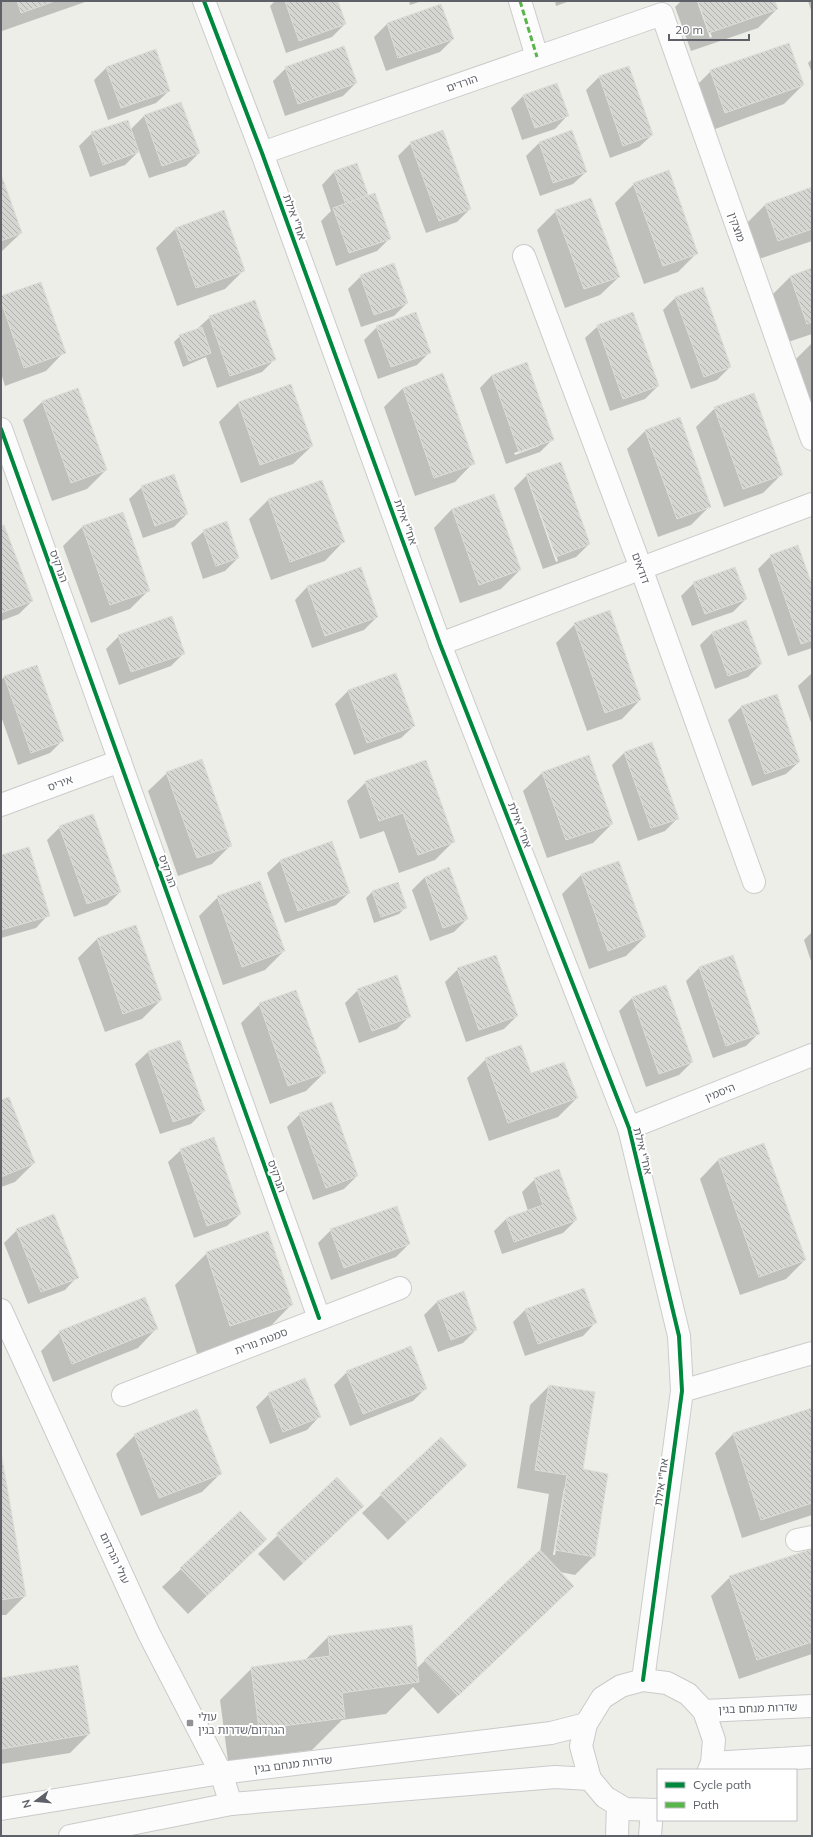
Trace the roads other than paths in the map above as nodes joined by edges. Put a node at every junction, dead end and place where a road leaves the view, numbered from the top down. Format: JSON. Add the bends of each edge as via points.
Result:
{"nodes":[{"id":1,"x":204,"y":1,"type":"edge"},
{"id":2,"x":520,"y":1,"type":"edge"},
{"id":3,"x":662,"y":14,"type":"joint"},
{"id":4,"x":537,"y":57,"type":"junction"},
{"id":5,"x":262,"y":153,"type":"junction"},
{"id":6,"x":524,"y":256,"type":"dead end"},
{"id":7,"x":1,"y":429,"type":"edge"},
{"id":8,"x":812,"y":439,"type":"edge"},
{"id":9,"x":812,"y":504,"type":"edge"},
{"id":10,"x":642,"y":568,"type":"junction"},
{"id":11,"x":440,"y":644,"type":"junction"},
{"id":12,"x":120,"y":761,"type":"junction"},
{"id":13,"x":1,"y":805,"type":"edge"},
{"id":14,"x":754,"y":882,"type":"dead end"},
{"id":15,"x":812,"y":1055,"type":"edge"},
{"id":16,"x":629,"y":1128,"type":"junction"},
{"id":17,"x":400,"y":1288,"type":"dead end"},
{"id":18,"x":2,"y":1316,"type":"edge"},
{"id":19,"x":319,"y":1318,"type":"junction"},
{"id":20,"x":812,"y":1353,"type":"edge"},
{"id":21,"x":682,"y":1391,"type":"junction"},
{"id":22,"x":123,"y":1395,"type":"dead end"},
{"id":23,"x":643,"y":1680,"type":"junction"},
{"id":24,"x":812,"y":1706,"type":"edge"},
{"id":25,"x":704,"y":1711,"type":"junction"},
{"id":26,"x":586,"y":1724,"type":"junction"},
{"id":27,"x":812,"y":1757,"type":"edge"},
{"id":28,"x":710,"y":1767,"type":"edge"},
{"id":29,"x":221,"y":1773,"type":"junction"},
{"id":30,"x":590,"y":1779,"type":"junction"},
{"id":31,"x":231,"y":1804,"type":"junction"},
{"id":32,"x":618,"y":1804,"type":"junction"},
{"id":33,"x":1,"y":1809,"type":"edge"},
{"id":34,"x":655,"y":1810,"type":"edge"},
{"id":35,"x":70,"y":1836,"type":"edge"},
{"id":36,"x":617,"y":1836,"type":"edge"},
{"id":37,"x":650,"y":1836,"type":"edge"}],
"edges":[{"from":1,"to":5,"type":"street","name":"אח\"י אילת"},
{"from":2,"to":4,"type":"street"},
{"from":3,"to":4,"type":"street","name":"הורדים"},
{"from":3,"to":8,"type":"street","name":"מוצקין"},
{"from":4,"to":5,"type":"street","name":"הורדים"},
{"from":5,"to":11,"type":"street","name":"אח\"י אילת"},
{"from":6,"to":10,"type":"street","name":"דודאים"},
{"from":7,"to":12,"type":"street","name":"הנרקיס"},
{"from":9,"to":10,"type":"street"},
{"from":10,"to":11,"type":"street"},
{"from":10,"to":14,"type":"street","name":"דודאים"},
{"from":11,"to":16,"type":"street","name":"אח\"י אילת"},
{"from":12,"to":13,"type":"street","name":"איריס"},
{"from":12,"to":19,"type":"street","name":"הנרקיס"},
{"from":15,"to":16,"type":"street","name":"היסמין"},
{"from":16,"to":21,"type":"street","name":"אח\"י אילת","via":[[679,1336]]},
{"from":17,"to":19,"type":"street","name":"סמטת נורית"},
{"from":18,"to":29,"type":"street","name":"עולי הגרדום","via":[[149,1634]]},
{"from":19,"to":22,"type":"street","name":"סמטת נורית"},
{"from":20,"to":21,"type":"street"},
{"from":21,"to":23,"type":"street","name":"אח\"י אילת"},
{"from":23,"to":25,"type":"street","via":[[667,1683],[688,1694]]},
{"from":23,"to":26,"type":"street","via":[[621,1686],[602,1698]]},
{"from":24,"to":25,"type":"street","name":"שדרות מנחם בגין"},
{"from":25,"to":28,"type":"street","via":[[714,1740]]},
{"from":26,"to":29,"type":"street","name":"שדרות מנחם בגין","via":[[550,1733]]},
{"from":26,"to":30,"type":"street","via":[[582,1746]]},
{"from":27,"to":28,"type":"street"},
{"from":29,"to":31,"type":"street","name":"עולי הגרדום"},
{"from":29,"to":33,"type":"street","name":"שדרות מנחם בגין"},
{"from":30,"to":31,"type":"street","via":[[555,1777]]},
{"from":30,"to":32,"type":"street","via":[[605,1797]]},
{"from":31,"to":35,"type":"street"},
{"from":32,"to":34,"type":"street","via":[[625,1808]]},
{"from":32,"to":36,"type":"street"},
{"from":34,"to":37,"type":"street"}]}
